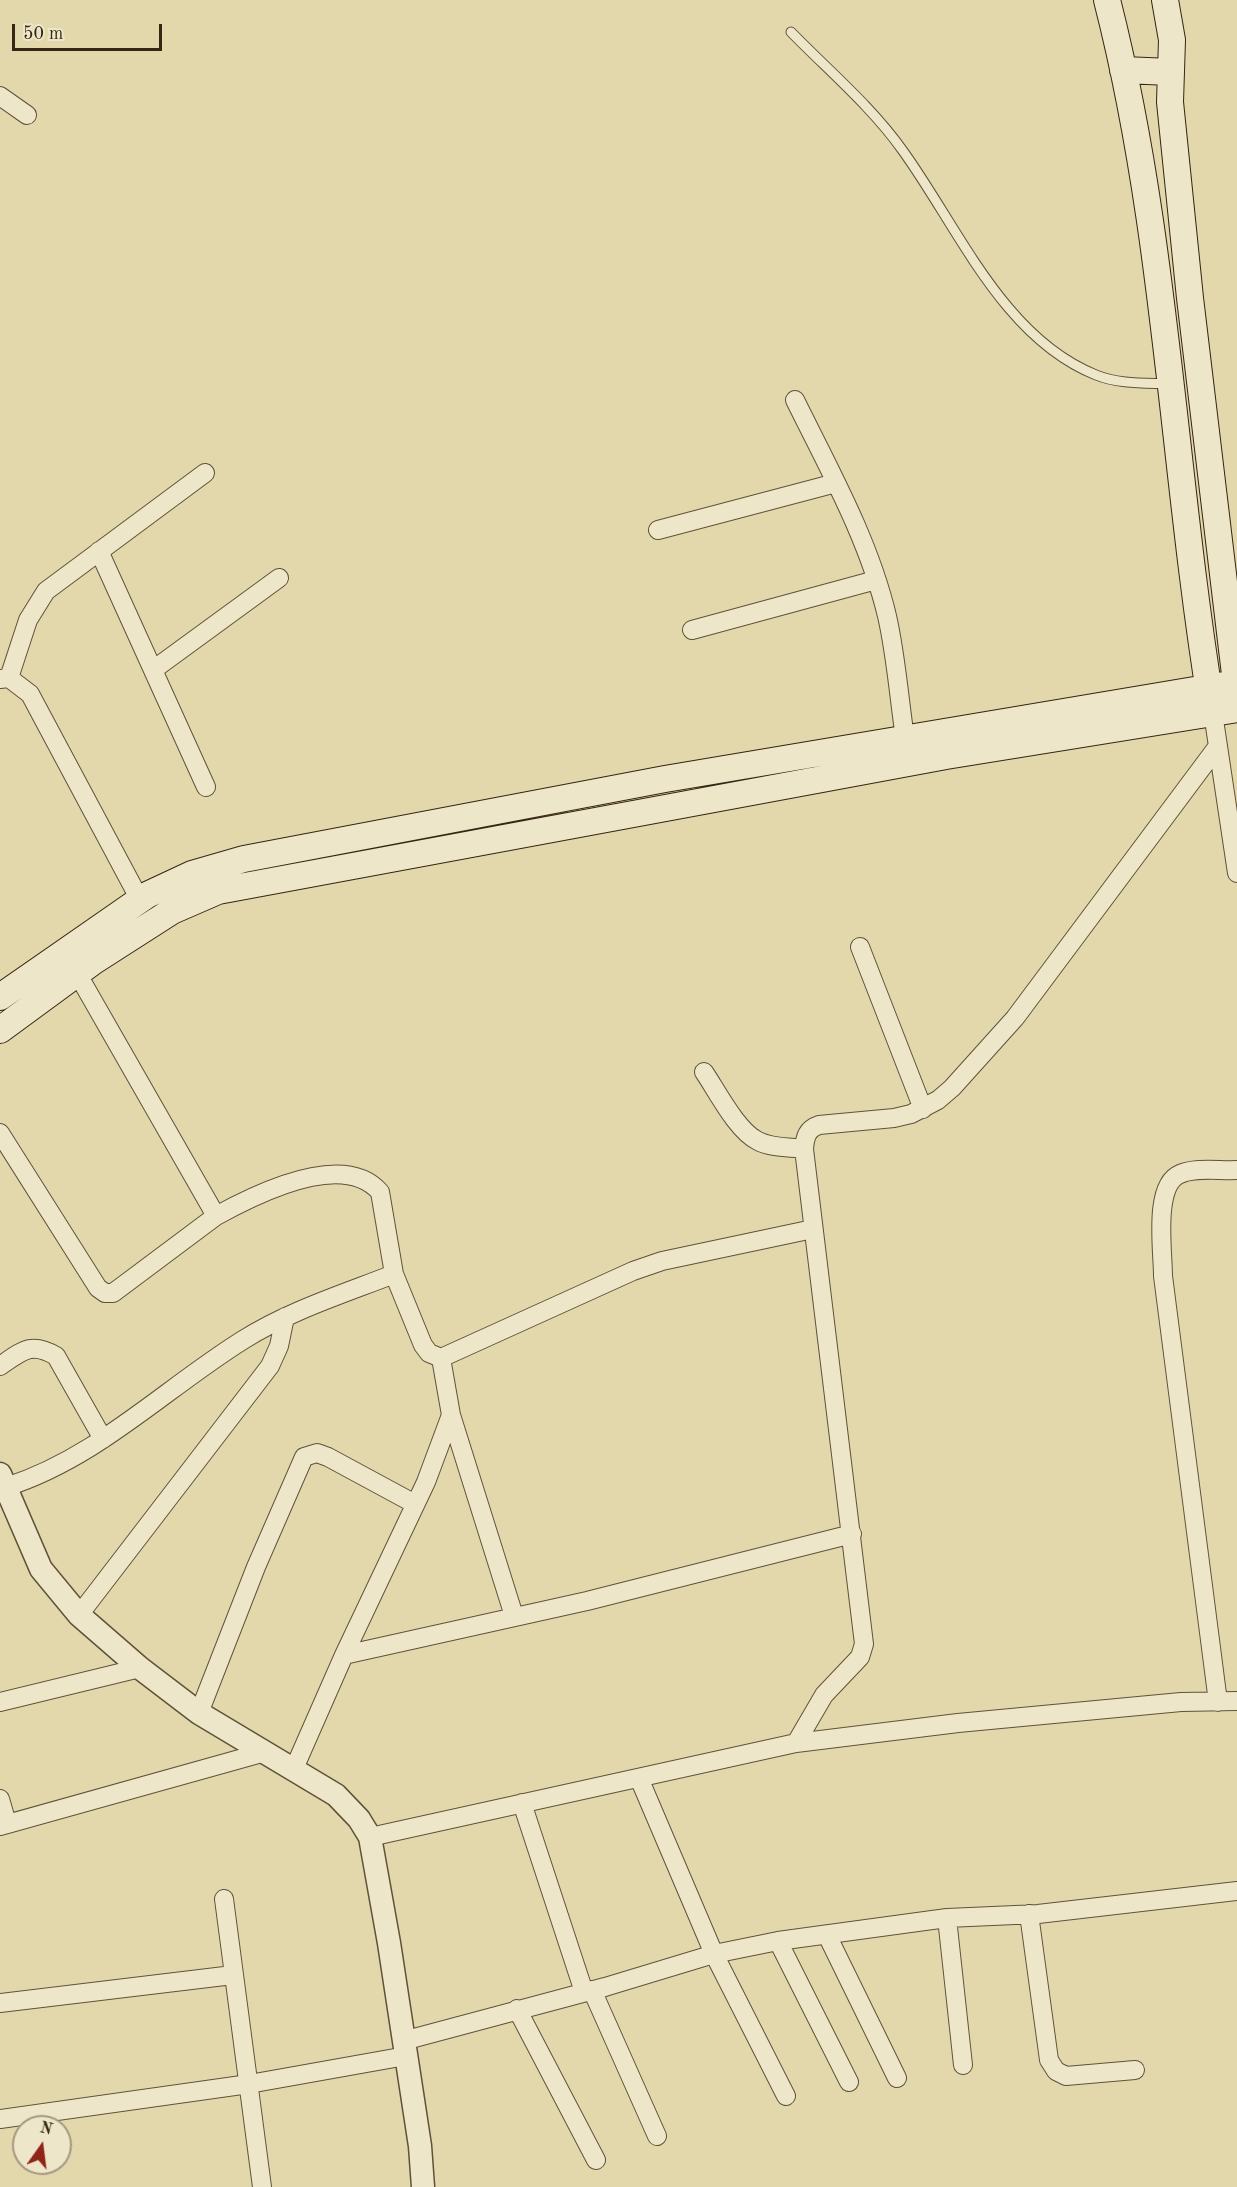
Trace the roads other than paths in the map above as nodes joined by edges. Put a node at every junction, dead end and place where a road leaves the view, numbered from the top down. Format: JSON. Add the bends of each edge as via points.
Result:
{"nodes":[{"id":1,"x":1107,"y":0,"type":"edge"},
{"id":2,"x":1165,"y":0,"type":"edge"},
{"id":3,"x":791,"y":32,"type":"dead end"},
{"id":4,"x":1123,"y":70,"type":"junction"},
{"id":5,"x":1171,"y":72,"type":"junction"},
{"id":6,"x":0,"y":96,"type":"edge"},
{"id":7,"x":27,"y":115,"type":"dead end"},
{"id":8,"x":1170,"y":384,"type":"junction"},
{"id":9,"x":795,"y":400,"type":"dead end"},
{"id":10,"x":205,"y":473,"type":"dead end"},
{"id":11,"x":836,"y":483,"type":"junction"},
{"id":12,"x":658,"y":530,"type":"dead end"},
{"id":13,"x":99,"y":551,"type":"junction"},
{"id":14,"x":279,"y":578,"type":"dead end"},
{"id":15,"x":876,"y":580,"type":"junction"},
{"id":16,"x":692,"y":630,"type":"dead end"},
{"id":17,"x":153,"y":670,"type":"junction"},
{"id":18,"x":5,"y":678,"type":"edge"},
{"id":19,"x":1236,"y":687,"type":"edge"},
{"id":20,"x":1209,"y":688,"type":"junction"},
{"id":21,"x":1225,"y":711,"type":"edge"},
{"id":22,"x":905,"y":738,"type":"junction"},
{"id":23,"x":1218,"y":746,"type":"junction"},
{"id":24,"x":206,"y":788,"type":"dead end"},
{"id":25,"x":1237,"y":873,"type":"edge"},
{"id":26,"x":140,"y":900,"type":"junction"},
{"id":27,"x":860,"y":947,"type":"dead end"},
{"id":28,"x":77,"y":974,"type":"junction"},
{"id":29,"x":0,"y":997,"type":"edge"},
{"id":30,"x":0,"y":1030,"type":"edge"},
{"id":31,"x":704,"y":1072,"type":"dead end"},
{"id":32,"x":923,"y":1109,"type":"junction"},
{"id":33,"x":0,"y":1133,"type":"edge"},
{"id":34,"x":804,"y":1149,"type":"junction"},
{"id":35,"x":1237,"y":1170,"type":"edge"},
{"id":36,"x":216,"y":1216,"type":"junction"},
{"id":37,"x":813,"y":1229,"type":"junction"},
{"id":38,"x":394,"y":1274,"type":"junction"},
{"id":39,"x":285,"y":1317,"type":"junction"},
{"id":40,"x":441,"y":1358,"type":"junction"},
{"id":41,"x":0,"y":1366,"type":"edge"},
{"id":42,"x":451,"y":1415,"type":"junction"},
{"id":43,"x":103,"y":1439,"type":"junction"},
{"id":44,"x":4,"y":1490,"type":"edge"},
{"id":45,"x":415,"y":1504,"type":"junction"},
{"id":46,"x":852,"y":1534,"type":"junction"},
{"id":47,"x":79,"y":1615,"type":"junction"},
{"id":48,"x":514,"y":1616,"type":"junction"},
{"id":49,"x":344,"y":1654,"type":"junction"},
{"id":50,"x":140,"y":1668,"type":"junction"},
{"id":51,"x":1237,"y":1701,"type":"edge"},
{"id":52,"x":0,"y":1702,"type":"edge"},
{"id":53,"x":1218,"y":1702,"type":"junction"},
{"id":54,"x":199,"y":1713,"type":"junction"},
{"id":55,"x":796,"y":1743,"type":"junction"},
{"id":56,"x":265,"y":1752,"type":"junction"},
{"id":57,"x":293,"y":1771,"type":"junction"},
{"id":58,"x":639,"y":1778,"type":"junction"},
{"id":59,"x":0,"y":1799,"type":"edge"},
{"id":60,"x":522,"y":1803,"type":"junction"},
{"id":61,"x":4,"y":1824,"type":"edge"},
{"id":62,"x":370,"y":1837,"type":"junction"},
{"id":63,"x":1237,"y":1891,"type":"edge"},
{"id":64,"x":224,"y":1899,"type":"dead end"},
{"id":65,"x":1029,"y":1914,"type":"junction"},
{"id":66,"x":947,"y":1918,"type":"junction"},
{"id":67,"x":826,"y":1935,"type":"junction"},
{"id":68,"x":778,"y":1941,"type":"junction"},
{"id":69,"x":714,"y":1954,"type":"junction"},
{"id":70,"x":233,"y":1975,"type":"junction"},
{"id":71,"x":588,"y":1991,"type":"junction"},
{"id":72,"x":0,"y":2003,"type":"edge"},
{"id":73,"x":517,"y":2009,"type":"junction"},
{"id":74,"x":404,"y":2048,"type":"junction"},
{"id":75,"x":963,"y":2065,"type":"dead end"},
{"id":76,"x":1135,"y":2070,"type":"dead end"},
{"id":77,"x":897,"y":2078,"type":"dead end"},
{"id":78,"x":849,"y":2082,"type":"dead end"},
{"id":79,"x":249,"y":2084,"type":"junction"},
{"id":80,"x":786,"y":2096,"type":"dead end"},
{"id":81,"x":0,"y":2119,"type":"edge"},
{"id":82,"x":657,"y":2136,"type":"dead end"},
{"id":83,"x":596,"y":2160,"type":"dead end"},
{"id":84,"x":262,"y":2187,"type":"edge"},
{"id":85,"x":423,"y":2187,"type":"edge"}],
"edges":[{"from":1,"to":4,"type":"main road"},
{"from":2,"to":5,"type":"main road","via":[[1172,40]]},
{"from":3,"to":8,"type":"lane","via":[[891,135],[985,278],[1054,354],[1097,376]]},
{"from":4,"to":5,"type":"main road"},
{"from":4,"to":8,"type":"main road"},
{"from":5,"to":19,"type":"main road","via":[[1170,102],[1190,298]]},
{"from":6,"to":7,"type":"street"},
{"from":8,"to":20,"type":"main road"},
{"from":9,"to":11,"type":"street"},
{"from":10,"to":13,"type":"street"},
{"from":11,"to":12,"type":"street"},
{"from":11,"to":15,"type":"street"},
{"from":13,"to":17,"type":"street"},
{"from":13,"to":18,"type":"street","via":[[54,584],[38,602]]},
{"from":14,"to":17,"type":"street"},
{"from":15,"to":16,"type":"street"},
{"from":15,"to":22,"type":"street","via":[[890,633]]},
{"from":17,"to":24,"type":"street"},
{"from":18,"to":26,"type":"street","via":[[30,694]]},
{"from":19,"to":20,"type":"main road"},
{"from":20,"to":21,"type":"main road"},
{"from":20,"to":22,"type":"main road"},
{"from":21,"to":23,"type":"street"},
{"from":21,"to":28,"type":"main road","via":[[946,756],[218,891],[172,911]]},
{"from":22,"to":26,"type":"main road","via":[[244,859],[192,874]]},
{"from":23,"to":25,"type":"street"},
{"from":23,"to":32,"type":"street","via":[[995,1043],[952,1088]]},
{"from":26,"to":29,"type":"main road"},
{"from":27,"to":32,"type":"street"},
{"from":28,"to":30,"type":"main road"},
{"from":28,"to":36,"type":"street"},
{"from":31,"to":34,"type":"street","via":[[751,1137],[770,1145]]},
{"from":32,"to":34,"type":"street","via":[[894,1118],[819,1125],[805,1137]]},
{"from":33,"to":36,"type":"street","via":[[98,1288],[105,1293],[113,1293]]},
{"from":34,"to":37,"type":"street"},
{"from":35,"to":53,"type":"street","via":[[1182,1173],[1173,1178],[1162,1205],[1163,1276]]},
{"from":36,"to":38,"type":"street","via":[[260,1194],[322,1174],[358,1176],[380,1192]]},
{"from":37,"to":40,"type":"street","via":[[662,1261],[633,1271]]},
{"from":37,"to":46,"type":"street"},
{"from":38,"to":39,"type":"street"},
{"from":38,"to":40,"type":"street","via":[[423,1345]]},
{"from":39,"to":43,"type":"street","via":[[243,1340]]},
{"from":39,"to":47,"type":"street","via":[[270,1366]]},
{"from":40,"to":42,"type":"street"},
{"from":41,"to":43,"type":"street","via":[[32,1347],[56,1356]]},
{"from":42,"to":45,"type":"street"},
{"from":42,"to":48,"type":"street"},
{"from":43,"to":44,"type":"street","via":[[68,1463]]},
{"from":44,"to":47,"type":"street","via":[[41,1569]]},
{"from":45,"to":49,"type":"street"},
{"from":45,"to":54,"type":"street","via":[[328,1457],[317,1453],[304,1457]]},
{"from":46,"to":48,"type":"street"},
{"from":46,"to":55,"type":"street","via":[[864,1644],[860,1657],[825,1695]]},
{"from":47,"to":50,"type":"street"},
{"from":48,"to":49,"type":"street"},
{"from":49,"to":57,"type":"street"},
{"from":50,"to":52,"type":"street"},
{"from":50,"to":54,"type":"street"},
{"from":51,"to":53,"type":"street"},
{"from":53,"to":55,"type":"street","via":[[970,1722]]},
{"from":54,"to":56,"type":"street"},
{"from":55,"to":58,"type":"street"},
{"from":56,"to":57,"type":"street"},
{"from":56,"to":61,"type":"street"},
{"from":57,"to":62,"type":"street","via":[[336,1795]]},
{"from":58,"to":60,"type":"street"},
{"from":58,"to":69,"type":"street"},
{"from":59,"to":61,"type":"street"},
{"from":60,"to":62,"type":"street"},
{"from":60,"to":71,"type":"street"},
{"from":62,"to":74,"type":"street"},
{"from":63,"to":65,"type":"street"},
{"from":64,"to":70,"type":"street"},
{"from":65,"to":66,"type":"street"},
{"from":65,"to":76,"type":"street","via":[[1052,2065],[1066,2076]]},
{"from":66,"to":67,"type":"street"},
{"from":66,"to":75,"type":"street"},
{"from":67,"to":68,"type":"street"},
{"from":67,"to":77,"type":"street"},
{"from":68,"to":69,"type":"street"},
{"from":68,"to":78,"type":"street"},
{"from":69,"to":71,"type":"street"},
{"from":69,"to":80,"type":"street"},
{"from":70,"to":72,"type":"street"},
{"from":70,"to":79,"type":"street"},
{"from":71,"to":73,"type":"street"},
{"from":71,"to":82,"type":"street"},
{"from":73,"to":74,"type":"street"},
{"from":73,"to":83,"type":"street"},
{"from":74,"to":79,"type":"street"},
{"from":74,"to":85,"type":"street"},
{"from":79,"to":81,"type":"street"},
{"from":79,"to":84,"type":"street"}]}
